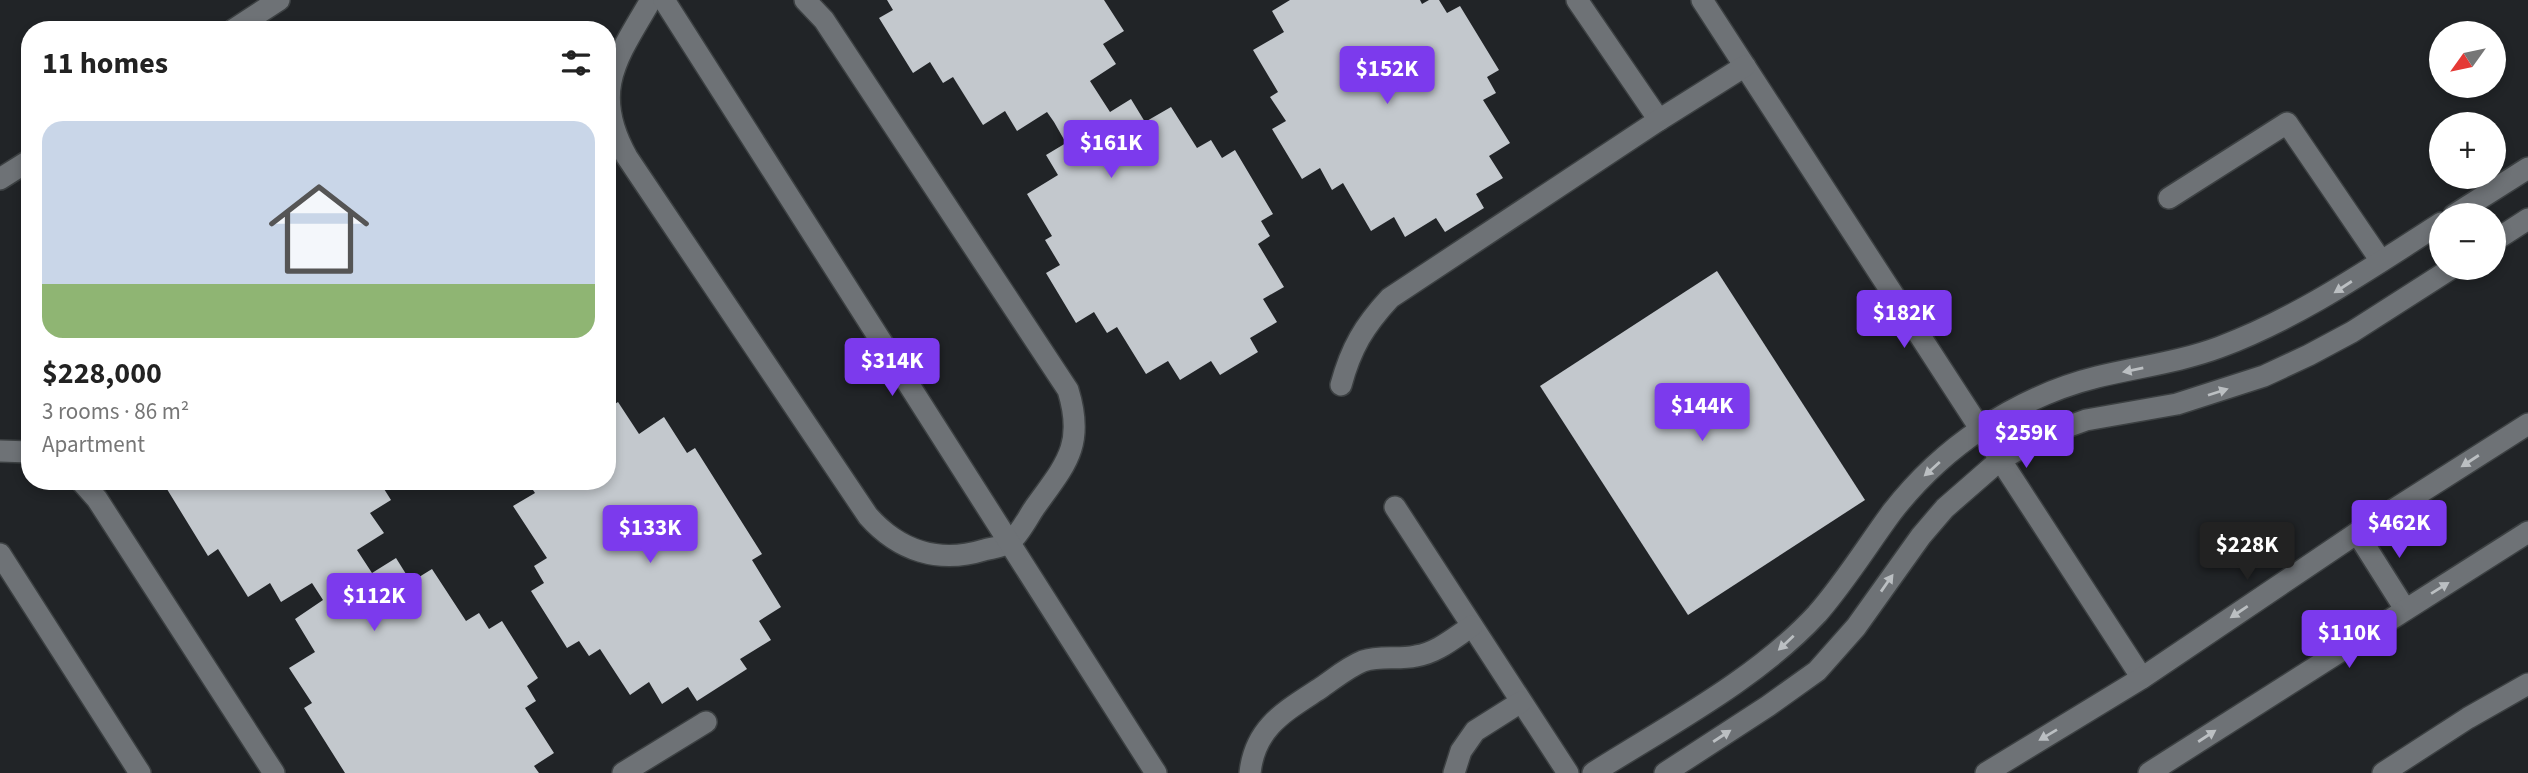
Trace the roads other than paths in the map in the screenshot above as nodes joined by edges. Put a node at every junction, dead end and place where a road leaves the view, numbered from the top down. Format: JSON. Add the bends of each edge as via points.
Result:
{"nodes":[{"id":1,"x":279,"y":0,"type":"edge"},
{"id":2,"x":651,"y":0,"type":"edge"},
{"id":3,"x":664,"y":0,"type":"edge"},
{"id":4,"x":805,"y":0,"type":"edge"},
{"id":5,"x":1577,"y":0,"type":"edge"},
{"id":6,"x":1702,"y":0,"type":"edge"},
{"id":7,"x":247,"y":21,"type":"edge"},
{"id":8,"x":616,"y":66,"type":"edge"},
{"id":9,"x":1745,"y":66,"type":"junction"},
{"id":10,"x":1658,"y":120,"type":"junction"},
{"id":11,"x":616,"y":133,"type":"edge"},
{"id":12,"x":21,"y":165,"type":"edge"},
{"id":13,"x":2528,"y":167,"type":"edge"},
{"id":14,"x":0,"y":178,"type":"edge"},
{"id":15,"x":2169,"y":198,"type":"dead end"},
{"id":16,"x":2472,"y":203,"type":"edge"},
{"id":17,"x":2528,"y":219,"type":"edge"},
{"id":18,"x":2429,"y":231,"type":"edge"},
{"id":19,"x":2506,"y":233,"type":"edge"},
{"id":20,"x":2381,"y":261,"type":"junction"},
{"id":21,"x":2433,"y":280,"type":"edge"},
{"id":22,"x":1341,"y":385,"type":"dead end"},
{"id":23,"x":2528,"y":424,"type":"edge"},
{"id":24,"x":1981,"y":430,"type":"junction"},
{"id":25,"x":0,"y":451,"type":"edge"},
{"id":26,"x":21,"y":452,"type":"edge"},
{"id":27,"x":2000,"y":460,"type":"junction"},
{"id":28,"x":89,"y":490,"type":"edge"},
{"id":29,"x":1395,"y":507,"type":"dead end"},
{"id":30,"x":2528,"y":532,"type":"edge"},
{"id":31,"x":2357,"y":533,"type":"junction"},
{"id":32,"x":1009,"y":543,"type":"junction"},
{"id":33,"x":0,"y":554,"type":"edge"},
{"id":34,"x":2405,"y":610,"type":"junction"},
{"id":35,"x":1472,"y":626,"type":"junction"},
{"id":36,"x":2142,"y":678,"type":"junction"},
{"id":37,"x":2528,"y":684,"type":"edge"},
{"id":38,"x":1521,"y":702,"type":"junction"},
{"id":39,"x":706,"y":722,"type":"dead end"},
{"id":40,"x":141,"y":773,"type":"edge"},
{"id":41,"x":274,"y":773,"type":"edge"},
{"id":42,"x":623,"y":773,"type":"edge"},
{"id":43,"x":1156,"y":773,"type":"edge"},
{"id":44,"x":1250,"y":773,"type":"edge"},
{"id":45,"x":1454,"y":773,"type":"edge"},
{"id":46,"x":1568,"y":773,"type":"edge"},
{"id":47,"x":1593,"y":773,"type":"edge"},
{"id":48,"x":1665,"y":773,"type":"edge"},
{"id":49,"x":1986,"y":773,"type":"edge"},
{"id":50,"x":2149,"y":773,"type":"edge"},
{"id":51,"x":2383,"y":773,"type":"edge"}],
"edges":[{"from":1,"to":7,"type":"street"},
{"from":2,"to":8,"type":"street"},
{"from":3,"to":32,"type":"street"},
{"from":4,"to":32,"type":"street","via":[[824,20],[1068,390],[1076,425],[1068,460]]},
{"from":5,"to":10,"type":"street"},
{"from":6,"to":9,"type":"street"},
{"from":9,"to":10,"type":"street"},
{"from":9,"to":24,"type":"street"},
{"from":10,"to":22,"type":"street","via":[[1391,298],[1358,338]]},
{"from":11,"to":32,"type":"street","via":[[627,157],[880,529],[908,548],[940,556],[973,554]]},
{"from":12,"to":14,"type":"street"},
{"from":13,"to":16,"type":"street"},
{"from":15,"to":20,"type":"street","via":[[2287,123]]},
{"from":17,"to":19,"type":"street"},
{"from":18,"to":20,"type":"street"},
{"from":20,"to":24,"type":"street","one_way":true,"via":[[2274,325],[2179,360],[2056,390]]},
{"from":27,"to":21,"type":"street","one_way":true,"via":[[2042,436],[2086,420],[2177,404],[2264,376],[2352,332]]},
{"from":23,"to":31,"type":"street","one_way":true},
{"from":24,"to":27,"type":"street"},
{"from":24,"to":47,"type":"street","one_way":true,"via":[[1920,480],[1844,581],[1783,646],[1740,679]]},
{"from":25,"to":26,"type":"street"},
{"from":27,"to":36,"type":"street"},
{"from":48,"to":27,"type":"street","one_way":true,"via":[[1817,671],[1856,627],[1921,536],[1954,499]]},
{"from":28,"to":41,"type":"street"},
{"from":29,"to":35,"type":"street"},
{"from":34,"to":30,"type":"street","one_way":true},
{"from":31,"to":34,"type":"street"},
{"from":31,"to":36,"type":"street","one_way":true},
{"from":32,"to":43,"type":"street"},
{"from":33,"to":40,"type":"street"},
{"from":50,"to":34,"type":"street","one_way":true},
{"from":35,"to":38,"type":"street"},
{"from":35,"to":44,"type":"street","via":[[1428,653],[1373,658],[1329,682],[1271,723],[1260,737]]},
{"from":36,"to":49,"type":"street","one_way":true},
{"from":37,"to":51,"type":"street"},
{"from":38,"to":45,"type":"street","via":[[1475,731],[1461,751]]},
{"from":38,"to":46,"type":"street"},
{"from":39,"to":42,"type":"street"}]}
